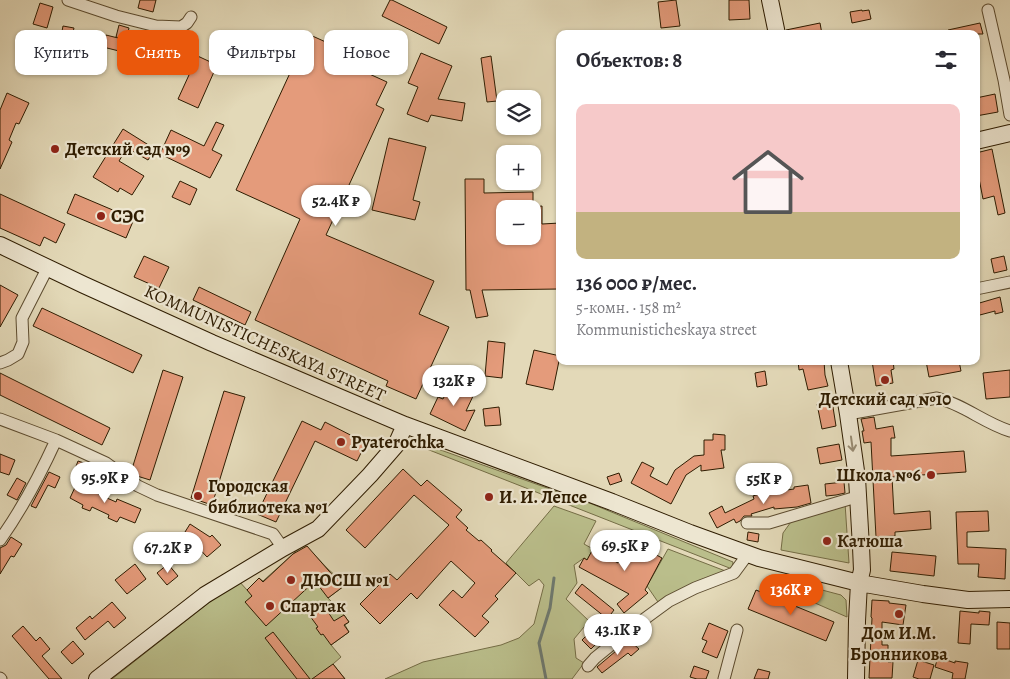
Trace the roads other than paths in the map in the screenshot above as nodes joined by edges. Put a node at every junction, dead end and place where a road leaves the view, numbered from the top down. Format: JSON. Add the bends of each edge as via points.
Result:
{"nodes":[{"id":1,"x":68,"y":0,"type":"edge"},
{"id":2,"x":770,"y":0,"type":"edge"},
{"id":3,"x":988,"y":10,"type":"dead end"},
{"id":4,"x":191,"y":17,"type":"dead end"},
{"id":5,"x":776,"y":30,"type":"edge"},
{"id":6,"x":1010,"y":115,"type":"edge"},
{"id":7,"x":1010,"y":133,"type":"edge"},
{"id":8,"x":980,"y":139,"type":"edge"},
{"id":9,"x":0,"y":245,"type":"edge"},
{"id":10,"x":48,"y":268,"type":"junction"},
{"id":11,"x":1010,"y":282,"type":"edge"},
{"id":12,"x":980,"y":288,"type":"edge"},
{"id":13,"x":0,"y":363,"type":"edge"},
{"id":14,"x":839,"y":365,"type":"edge"},
{"id":15,"x":848,"y":414,"type":"junction"},
{"id":16,"x":0,"y":420,"type":"edge"},
{"id":17,"x":405,"y":425,"type":"junction"},
{"id":18,"x":1010,"y":431,"type":"edge"},
{"id":19,"x":56,"y":440,"type":"junction"},
{"id":20,"x":858,"y":497,"type":"junction"},
{"id":21,"x":746,"y":523,"type":"dead end"},
{"id":22,"x":1,"y":536,"type":"edge"},
{"id":23,"x":283,"y":548,"type":"junction"},
{"id":24,"x":748,"y":554,"type":"junction"},
{"id":25,"x":859,"y":583,"type":"junction"},
{"id":26,"x":1010,"y":599,"type":"edge"},
{"id":27,"x":738,"y":630,"type":"dead end"},
{"id":28,"x":588,"y":666,"type":"dead end"},
{"id":29,"x":97,"y":679,"type":"edge"},
{"id":30,"x":724,"y":679,"type":"edge"},
{"id":31,"x":856,"y":679,"type":"edge"}],
"edges":[{"from":1,"to":4,"type":"street","via":[[156,26],[181,28]]},
{"from":2,"to":5,"type":"main road"},
{"from":3,"to":6,"type":"street"},
{"from":7,"to":8,"type":"main road"},
{"from":9,"to":10,"type":"main road","name":"KOMMUNISTICHESKAYA STREET"},
{"from":10,"to":13,"type":"street","via":[[22,318],[23,342],[18,354]]},
{"from":10,"to":17,"type":"main road","name":"KOMMUNISTICHESKAYA STREET","via":[[212,343]]},
{"from":11,"to":12,"type":"street"},
{"from":14,"to":15,"type":"main road"},
{"from":15,"to":18,"type":"street","via":[[937,398],[950,401]]},
{"from":15,"to":20,"type":"main road","one_way":true},
{"from":16,"to":19,"type":"street"},
{"from":17,"to":23,"type":"main road","via":[[396,445],[318,529]]},
{"from":17,"to":24,"type":"main road","name":"KOMMUNISTICHESKAYA STREET"},
{"from":19,"to":22,"type":"street","via":[[40,474]]},
{"from":19,"to":23,"type":"street","via":[[106,463],[157,495],[273,534]]},
{"from":20,"to":21,"type":"street","via":[[769,523]]},
{"from":20,"to":25,"type":"main road","via":[[862,570]]},
{"from":23,"to":29,"type":"main road","via":[[205,595]]},
{"from":24,"to":25,"type":"main road","name":"KOMMUNISTICHESKAYA STREET"},
{"from":24,"to":28,"type":"street","via":[[734,573],[669,601]]},
{"from":25,"to":26,"type":"main road","name":"KOMMUNISTICHESKAYA STREET","via":[[968,600]]},
{"from":25,"to":31,"type":"main road"},
{"from":27,"to":30,"type":"street"}]}
